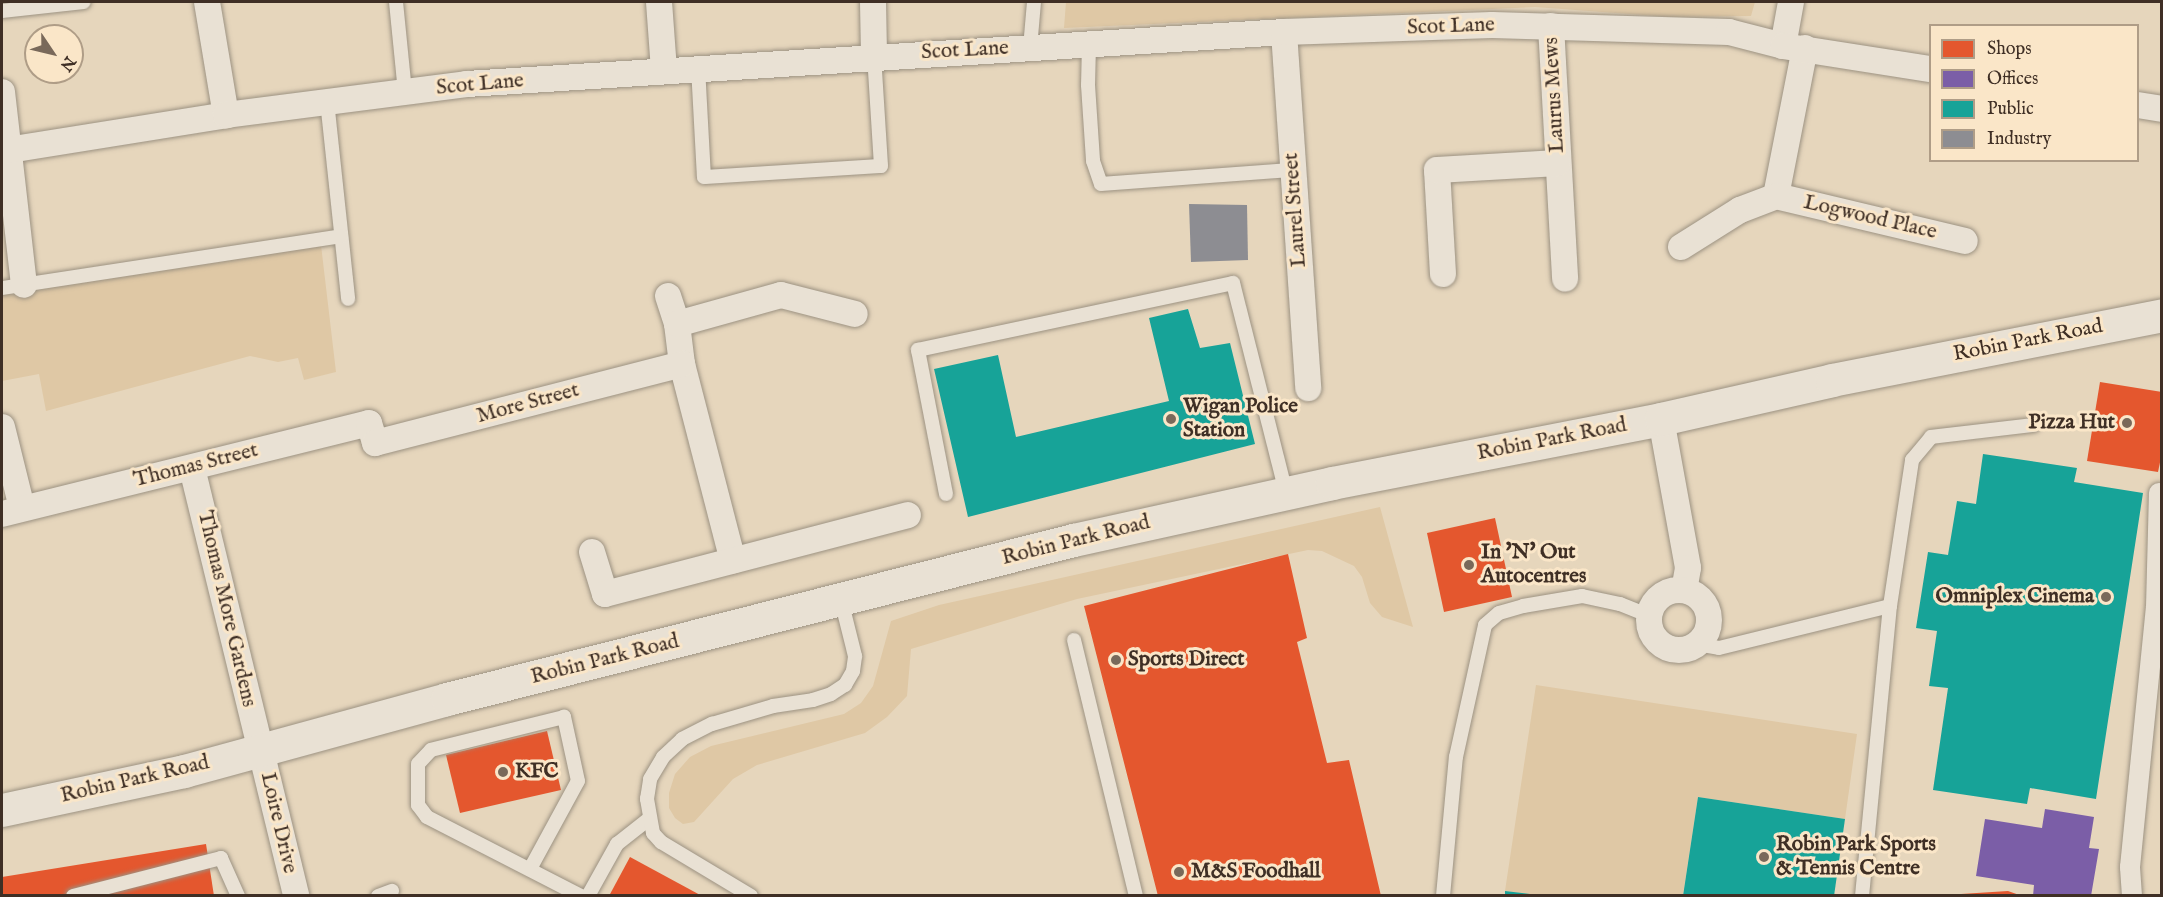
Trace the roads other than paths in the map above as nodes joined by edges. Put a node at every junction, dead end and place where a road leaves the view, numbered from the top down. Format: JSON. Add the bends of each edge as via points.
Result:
{"nodes":[{"id":1,"x":84,"y":2,"type":"edge"},
{"id":2,"x":207,"y":2,"type":"edge"},
{"id":3,"x":396,"y":2,"type":"edge"},
{"id":4,"x":658,"y":2,"type":"edge"},
{"id":5,"x":873,"y":2,"type":"edge"},
{"id":6,"x":1034,"y":2,"type":"edge"},
{"id":7,"x":1791,"y":2,"type":"edge"},
{"id":8,"x":2,"y":11,"type":"edge"},
{"id":9,"x":1551,"y":26,"type":"junction"},
{"id":10,"x":1284,"y":32,"type":"junction"},
{"id":11,"x":1089,"y":45,"type":"junction"},
{"id":12,"x":1794,"y":47,"type":"junction"},
{"id":13,"x":1030,"y":48,"type":"junction"},
{"id":14,"x":873,"y":56,"type":"junction"},
{"id":15,"x":698,"y":68,"type":"junction"},
{"id":16,"x":1929,"y":69,"type":"edge"},
{"id":17,"x":664,"y":70,"type":"junction"},
{"id":18,"x":2,"y":92,"type":"edge"},
{"id":19,"x":405,"y":92,"type":"junction"},
{"id":20,"x":327,"y":101,"type":"junction"},
{"id":21,"x":2139,"y":105,"type":"edge"},
{"id":22,"x":2162,"y":109,"type":"edge"},
{"id":23,"x":226,"y":115,"type":"junction"},
{"id":24,"x":5,"y":150,"type":"edge"},
{"id":25,"x":1558,"y":163,"type":"junction"},
{"id":26,"x":1293,"y":170,"type":"junction"},
{"id":27,"x":1776,"y":196,"type":"junction"},
{"id":28,"x":341,"y":236,"type":"junction"},
{"id":29,"x":1965,"y":240,"type":"dead end"},
{"id":30,"x":1681,"y":247,"type":"dead end"},
{"id":31,"x":1443,"y":274,"type":"dead end"},
{"id":32,"x":1565,"y":279,"type":"dead end"},
{"id":33,"x":13,"y":286,"type":"edge"},
{"id":34,"x":668,"y":296,"type":"dead end"},
{"id":35,"x":348,"y":299,"type":"dead end"},
{"id":36,"x":855,"y":314,"type":"dead end"},
{"id":37,"x":2162,"y":315,"type":"edge"},
{"id":38,"x":677,"y":324,"type":"junction"},
{"id":39,"x":682,"y":364,"type":"junction"},
{"id":40,"x":1308,"y":388,"type":"dead end"},
{"id":41,"x":1661,"y":419,"type":"junction"},
{"id":42,"x":2033,"y":424,"type":"dead end"},
{"id":43,"x":2,"y":427,"type":"edge"},
{"id":44,"x":375,"y":443,"type":"joint"},
{"id":45,"x":192,"y":468,"type":"junction"},
{"id":46,"x":1286,"y":493,"type":"junction"},
{"id":47,"x":2159,"y":493,"type":"dead end"},
{"id":48,"x":946,"y":494,"type":"dead end"},
{"id":49,"x":12,"y":511,"type":"edge"},
{"id":50,"x":908,"y":515,"type":"dead end"},
{"id":51,"x":592,"y":552,"type":"dead end"},
{"id":52,"x":733,"y":561,"type":"junction"},
{"id":53,"x":1684,"y":590,"type":"junction"},
{"id":54,"x":841,"y":600,"type":"junction"},
{"id":55,"x":1890,"y":606,"type":"junction"},
{"id":56,"x":1648,"y":616,"type":"junction"},
{"id":57,"x":1074,"y":640,"type":"dead end"},
{"id":58,"x":1697,"y":644,"type":"junction"},
{"id":59,"x":261,"y":750,"type":"junction"},
{"id":60,"x":2,"y":810,"type":"edge"},
{"id":61,"x":650,"y":818,"type":"junction"},
{"id":62,"x":530,"y":869,"type":"junction"},
{"id":63,"x":392,"y":891,"type":"dead end"},
{"id":64,"x":73,"y":896,"type":"edge"},
{"id":65,"x":238,"y":896,"type":"edge"},
{"id":66,"x":296,"y":896,"type":"edge"},
{"id":67,"x":378,"y":896,"type":"edge"},
{"id":68,"x":580,"y":896,"type":"edge"},
{"id":69,"x":588,"y":896,"type":"edge"},
{"id":70,"x":751,"y":896,"type":"edge"},
{"id":71,"x":1136,"y":896,"type":"edge"},
{"id":72,"x":1443,"y":896,"type":"edge"},
{"id":73,"x":1862,"y":896,"type":"edge"},
{"id":74,"x":2132,"y":896,"type":"edge"}],
"edges":[{"from":1,"to":8,"type":"lane"},
{"from":2,"to":23,"type":"street"},
{"from":3,"to":19,"type":"lane"},
{"from":4,"to":17,"type":"street"},
{"from":5,"to":14,"type":"street"},
{"from":6,"to":13,"type":"lane"},
{"from":7,"to":12,"type":"street","name":"Logwood Place"},
{"from":9,"to":10,"type":"street","name":"Scot Lane"},
{"from":9,"to":12,"type":"street","name":"Scot Lane","via":[[1729,32]]},
{"from":9,"to":25,"type":"street","name":"Laurus Mews"},
{"from":10,"to":11,"type":"street","name":"Scot Lane"},
{"from":10,"to":26,"type":"street","name":"Laurel Street"},
{"from":11,"to":13,"type":"street","name":"Scot Lane"},
{"from":11,"to":26,"type":"lane","via":[[1094,161],[1101,184]]},
{"from":12,"to":16,"type":"street","name":"Scot Lane"},
{"from":12,"to":27,"type":"street","name":"Logwood Place"},
{"from":13,"to":14,"type":"street","name":"Scot Lane"},
{"from":14,"to":15,"type":"street","name":"Scot Lane"},
{"from":14,"to":15,"type":"lane","via":[[881,166],[704,177]]},
{"from":15,"to":17,"type":"street","name":"Scot Lane"},
{"from":17,"to":19,"type":"street","name":"Scot Lane"},
{"from":18,"to":24,"type":"street"},
{"from":19,"to":20,"type":"street","name":"Scot Lane"},
{"from":20,"to":23,"type":"street","name":"Scot Lane"},
{"from":20,"to":28,"type":"lane"},
{"from":21,"to":22,"type":"street"},
{"from":23,"to":24,"type":"street","name":"Scot Lane"},
{"from":24,"to":33,"type":"street"},
{"from":25,"to":31,"type":"street","name":"Laurus Mews","via":[[1437,170]]},
{"from":25,"to":32,"type":"street","name":"Laurus Mews"},
{"from":26,"to":40,"type":"street","name":"Laurel Street"},
{"from":27,"to":29,"type":"street","name":"Logwood Place"},
{"from":27,"to":30,"type":"street","name":"Logwood Place","via":[[1740,210]]},
{"from":28,"to":33,"type":"lane"},
{"from":28,"to":35,"type":"lane"},
{"from":34,"to":38,"type":"street"},
{"from":36,"to":38,"type":"street","via":[[781,295]]},
{"from":37,"to":41,"type":"street","name":"Robin Park Road"},
{"from":38,"to":39,"type":"street"},
{"from":39,"to":44,"type":"street","name":"More Street"},
{"from":39,"to":52,"type":"street"},
{"from":41,"to":46,"type":"street","name":"Robin Park Road"},
{"from":41,"to":53,"type":"street","via":[[1688,568]]},
{"from":42,"to":55,"type":"lane","via":[[1931,437],[1912,460]]},
{"from":43,"to":49,"type":"street"},
{"from":44,"to":45,"type":"street","name":"Thomas Street","via":[[369,423]]},
{"from":45,"to":49,"type":"street","name":"Thomas Street"},
{"from":45,"to":59,"type":"street","name":"Thomas More Gardens"},
{"from":46,"to":48,"type":"lane","via":[[1233,283],[918,350]]},
{"from":46,"to":54,"type":"street","name":"Robin Park Road","via":[[1073,540]]},
{"from":47,"to":74,"type":"street","via":[[2156,607],[2130,867]]},
{"from":50,"to":52,"type":"street"},
{"from":51,"to":52,"type":"street","via":[[605,594]]},
{"from":53,"to":56,"type":"street","via":[[1657,598]]},
{"from":53,"to":58,"type":"street","via":[[1702,600],[1709,618],[1704,637]]},
{"from":54,"to":59,"type":"street","name":"Robin Park Road"},
{"from":54,"to":61,"type":"lane","via":[[855,656],[845,685],[831,694],[723,721],[682,738],[663,757],[650,779]]},
{"from":55,"to":58,"type":"lane","via":[[1719,648]]},
{"from":55,"to":73,"type":"lane"},
{"from":56,"to":58,"type":"street","via":[[1653,635],[1660,643],[1678,650]]},
{"from":56,"to":72,"type":"lane","via":[[1620,604],[1582,596],[1523,606],[1499,614],[1485,625],[1456,757]]},
{"from":57,"to":71,"type":"lane"},
{"from":59,"to":60,"type":"street","name":"Robin Park Road","via":[[184,771]]},
{"from":59,"to":66,"type":"street","name":"Loire Drive"},
{"from":61,"to":69,"type":"lane","via":[[616,844]]},
{"from":61,"to":70,"type":"lane","via":[[652,833],[661,842]]},
{"from":62,"to":62,"type":"lane","via":[[427,817],[418,805],[418,764],[431,750],[564,717],[578,781]]},
{"from":62,"to":68,"type":"lane"},
{"from":63,"to":67,"type":"lane"},
{"from":64,"to":65,"type":"lane","via":[[221,858]]}]}
